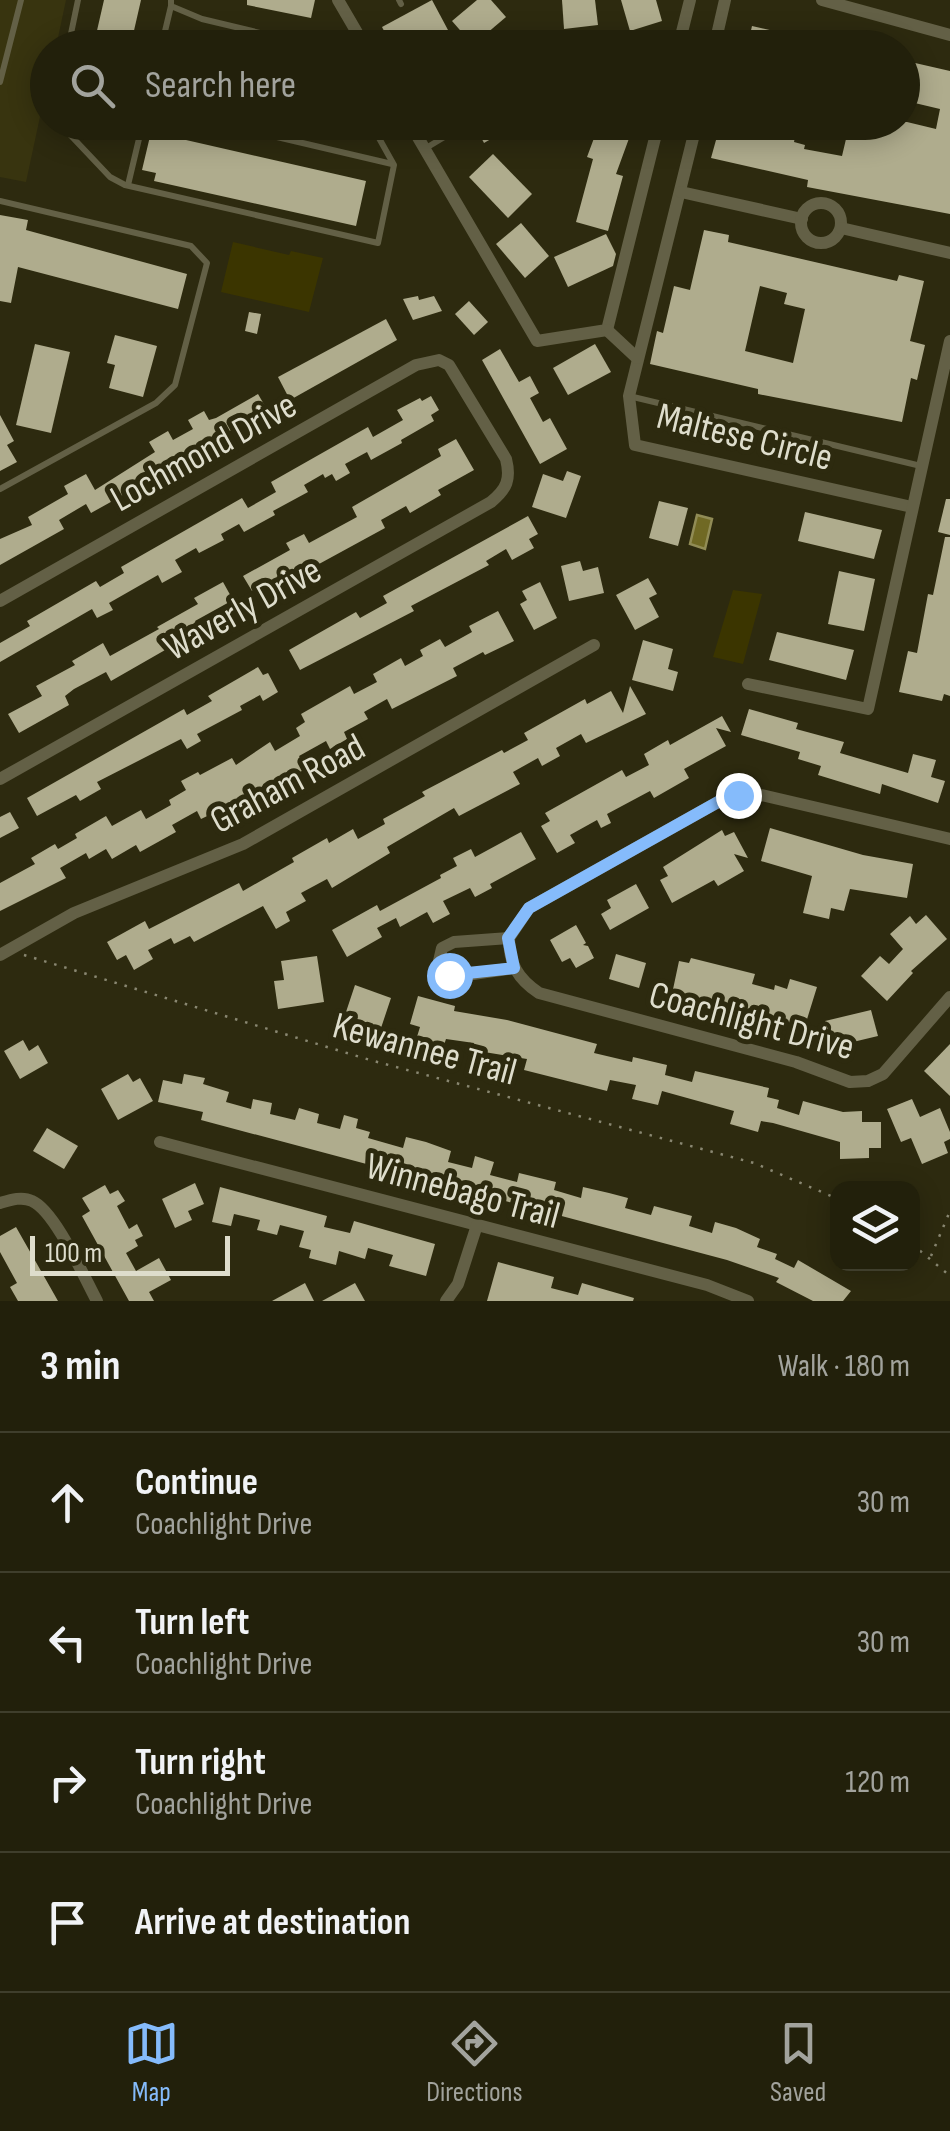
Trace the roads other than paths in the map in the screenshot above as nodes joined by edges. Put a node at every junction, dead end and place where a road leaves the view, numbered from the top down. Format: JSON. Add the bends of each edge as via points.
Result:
{"nodes":[{"id":1,"x":20,"y":0,"type":"edge"},
{"id":2,"x":78,"y":0,"type":"edge"},
{"id":3,"x":338,"y":0,"type":"edge"},
{"id":4,"x":690,"y":0,"type":"edge"},
{"id":5,"x":725,"y":0,"type":"edge"},
{"id":6,"x":822,"y":0,"type":"edge"},
{"id":7,"x":171,"y":3,"type":"edge"},
{"id":8,"x":862,"y":4,"type":"edge"},
{"id":9,"x":880,"y":7,"type":"edge"},
{"id":10,"x":72,"y":30,"type":"edge"},
{"id":11,"x":165,"y":30,"type":"edge"},
{"id":12,"x":248,"y":30,"type":"edge"},
{"id":13,"x":356,"y":30,"type":"edge"},
{"id":14,"x":682,"y":30,"type":"edge"},
{"id":15,"x":718,"y":30,"type":"edge"},
{"id":16,"x":950,"y":35,"type":"edge"},
{"id":17,"x":0,"y":82,"type":"edge"},
{"id":18,"x":75,"y":140,"type":"edge"},
{"id":19,"x":139,"y":140,"type":"edge"},
{"id":20,"x":291,"y":140,"type":"edge"},
{"id":21,"x":380,"y":140,"type":"edge"},
{"id":22,"x":420,"y":140,"type":"edge"},
{"id":23,"x":438,"y":140,"type":"edge"},
{"id":24,"x":655,"y":140,"type":"edge"},
{"id":25,"x":693,"y":140,"type":"edge"},
{"id":26,"x":424,"y":148,"type":"junction"},
{"id":27,"x":394,"y":164,"type":"junction"},
{"id":28,"x":128,"y":185,"type":"junction"},
{"id":29,"x":682,"y":192,"type":"junction"},
{"id":30,"x":0,"y":201,"type":"edge"},
{"id":31,"x":802,"y":219,"type":"junction"},
{"id":32,"x":841,"y":228,"type":"junction"},
{"id":33,"x":950,"y":253,"type":"edge"},
{"id":34,"x":608,"y":330,"type":"junction"},
{"id":35,"x":950,"y":341,"type":"edge"},
{"id":36,"x":637,"y":358,"type":"junction"},
{"id":37,"x":629,"y":396,"type":"junction"},
{"id":38,"x":923,"y":466,"type":"junction"},
{"id":39,"x":508,"y":484,"type":"joint"},
{"id":40,"x":0,"y":488,"type":"edge"},
{"id":41,"x":912,"y":507,"type":"junction"},
{"id":42,"x":0,"y":601,"type":"edge"},
{"id":43,"x":594,"y":645,"type":"dead end"},
{"id":44,"x":748,"y":684,"type":"dead end"},
{"id":45,"x":0,"y":779,"type":"edge"},
{"id":46,"x":950,"y":839,"type":"edge"},
{"id":47,"x":508,"y":938,"type":"junction"},
{"id":48,"x":5,"y":952,"type":"edge"},
{"id":49,"x":514,"y":968,"type":"junction"},
{"id":50,"x":950,"y":997,"type":"edge"},
{"id":51,"x":160,"y":1142,"type":"dead end"},
{"id":52,"x":0,"y":1202,"type":"edge"},
{"id":53,"x":477,"y":1225,"type":"junction"},
{"id":54,"x":707,"y":1286,"type":"junction"},
{"id":55,"x":97,"y":1301,"type":"edge"},
{"id":56,"x":446,"y":1301,"type":"edge"},
{"id":57,"x":704,"y":1301,"type":"edge"},
{"id":58,"x":748,"y":1301,"type":"edge"}],
"edges":[{"from":1,"to":17,"type":"lane"},
{"from":2,"to":10,"type":"lane"},
{"from":3,"to":13,"type":"street"},
{"from":4,"to":14,"type":"street"},
{"from":5,"to":15,"type":"street"},
{"from":6,"to":8,"type":"street"},
{"from":7,"to":11,"type":"lane"},
{"from":7,"to":12,"type":"lane"},
{"from":8,"to":9,"type":"street"},
{"from":9,"to":16,"type":"street"},
{"from":18,"to":28,"type":"lane","via":[[110,177]]},
{"from":19,"to":28,"type":"lane"},
{"from":20,"to":27,"type":"lane"},
{"from":21,"to":27,"type":"lane"},
{"from":22,"to":26,"type":"street"},
{"from":23,"to":26,"type":"lane"},
{"from":24,"to":34,"type":"street"},
{"from":25,"to":29,"type":"street","name":"Maltese Circle"},
{"from":26,"to":34,"type":"street","via":[[537,341]]},
{"from":27,"to":28,"type":"lane","via":[[378,243]]},
{"from":29,"to":31,"type":"street"},
{"from":29,"to":36,"type":"street","name":"Maltese Circle"},
{"from":30,"to":40,"type":"lane","via":[[190,246],[208,263],[174,386],[156,403]]},
{"from":31,"to":32,"type":"street","via":[[811,207],[826,204],[838,213]]},
{"from":31,"to":32,"type":"street","via":[[804,234],[817,243],[832,240]]},
{"from":32,"to":33,"type":"street"},
{"from":34,"to":36,"type":"street"},
{"from":35,"to":38,"type":"street"},
{"from":36,"to":37,"type":"street","name":"Maltese Circle"},
{"from":37,"to":38,"type":"lane"},
{"from":37,"to":41,"type":"street","name":"Maltese Circle","via":[[635,446]]},
{"from":38,"to":41,"type":"street"},
{"from":39,"to":42,"type":"street","name":"Lochmond Drive","via":[[506,459],[456,374],[439,360],[416,365]]},
{"from":39,"to":45,"type":"street","name":"Waverly Drive","via":[[491,502]]},
{"from":41,"to":44,"type":"street","via":[[868,709]]},
{"from":43,"to":48,"type":"street","name":"Graham Road","via":[[243,844],[74,912]]},
{"from":46,"to":47,"type":"street","via":[[738,795],[529,908]]},
{"from":47,"to":49,"type":"street"},
{"from":47,"to":49,"type":"street","via":[[454,942],[442,948],[438,961],[446,974],[458,976]]},
{"from":49,"to":50,"type":"street","name":"Coachlight Drive","via":[[539,993],[850,1082],[883,1074]]},
{"from":51,"to":53,"type":"street","name":"Winnebago Trail"},
{"from":52,"to":55,"type":"street","via":[[32,1201],[48,1215]]},
{"from":53,"to":54,"type":"street","name":"Winnebago Trail"},
{"from":53,"to":56,"type":"street"},
{"from":54,"to":57,"type":"street"},
{"from":54,"to":58,"type":"street","name":"Winnebago Trail"}]}
